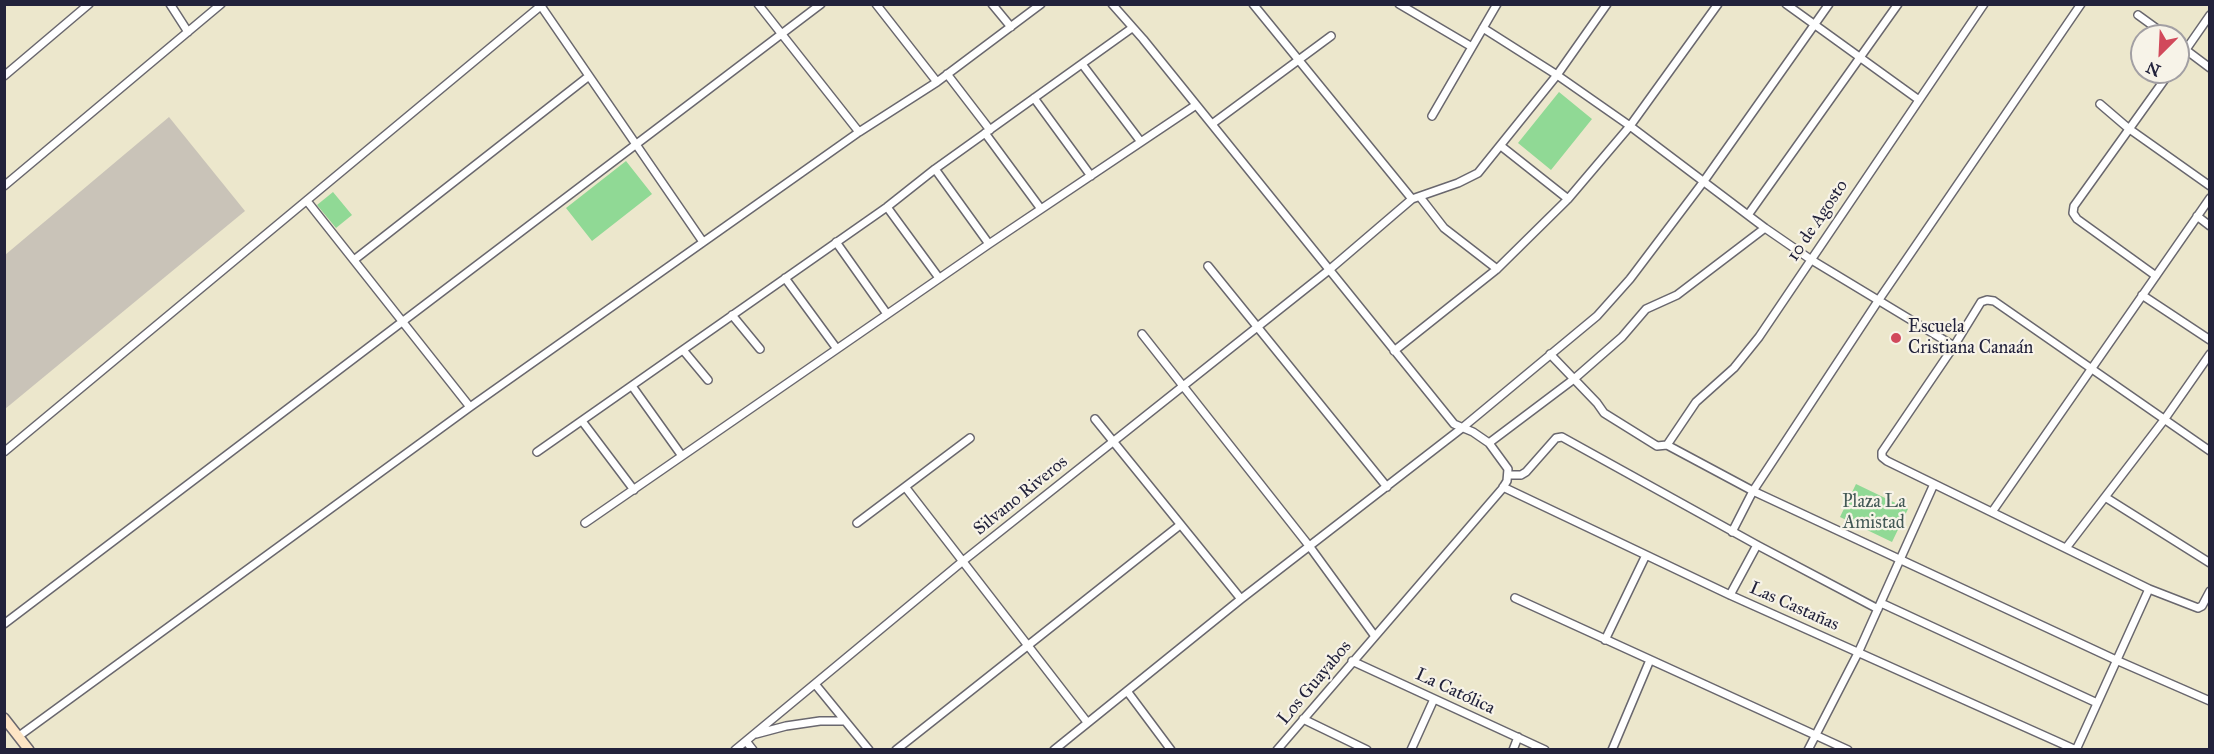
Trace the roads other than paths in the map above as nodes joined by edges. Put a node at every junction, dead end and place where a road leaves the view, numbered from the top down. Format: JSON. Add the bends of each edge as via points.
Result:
{"nodes":[{"id":1,"x":89,"y":4,"type":"edge"},
{"id":2,"x":170,"y":4,"type":"edge"},
{"id":3,"x":221,"y":4,"type":"edge"},
{"id":4,"x":759,"y":4,"type":"edge"},
{"id":5,"x":821,"y":4,"type":"edge"},
{"id":6,"x":876,"y":4,"type":"edge"},
{"id":7,"x":993,"y":4,"type":"edge"},
{"id":8,"x":1041,"y":4,"type":"edge"},
{"id":9,"x":1112,"y":4,"type":"edge"},
{"id":10,"x":1253,"y":4,"type":"edge"},
{"id":11,"x":1497,"y":4,"type":"edge"},
{"id":12,"x":1607,"y":4,"type":"edge"},
{"id":13,"x":1718,"y":4,"type":"edge"},
{"id":14,"x":1786,"y":4,"type":"edge"},
{"id":15,"x":1828,"y":4,"type":"edge"},
{"id":16,"x":1898,"y":4,"type":"edge"},
{"id":17,"x":1984,"y":4,"type":"edge"},
{"id":18,"x":2080,"y":4,"type":"edge"},
{"id":19,"x":542,"y":5,"type":"edge"},
{"id":20,"x":1402,"y":5,"type":"edge"},
{"id":21,"x":2138,"y":15,"type":"dead end"},
{"id":22,"x":2210,"y":15,"type":"edge"},
{"id":23,"x":2150,"y":24,"type":"edge"},
{"id":24,"x":1814,"y":25,"type":"junction"},
{"id":25,"x":1011,"y":27,"type":"junction"},
{"id":26,"x":1132,"y":28,"type":"junction"},
{"id":27,"x":1483,"y":28,"type":"junction"},
{"id":28,"x":188,"y":32,"type":"junction"},
{"id":29,"x":782,"y":34,"type":"junction"},
{"id":30,"x":1331,"y":36,"type":"dead end"},
{"id":31,"x":2190,"y":44,"type":"edge"},
{"id":32,"x":1472,"y":47,"type":"junction"},
{"id":33,"x":2190,"y":53,"type":"edge"},
{"id":34,"x":1861,"y":58,"type":"junction"},
{"id":35,"x":1298,"y":60,"type":"junction"},
{"id":36,"x":1082,"y":64,"type":"junction"},
{"id":37,"x":2210,"y":68,"type":"edge"},
{"id":38,"x":947,"y":74,"type":"junction"},
{"id":39,"x":1557,"y":75,"type":"junction"},
{"id":40,"x":4,"y":76,"type":"edge"},
{"id":41,"x":589,"y":76,"type":"junction"},
{"id":42,"x":937,"y":82,"type":"junction"},
{"id":43,"x":2161,"y":84,"type":"edge"},
{"id":44,"x":1034,"y":98,"type":"junction"},
{"id":45,"x":1919,"y":100,"type":"junction"},
{"id":46,"x":2100,"y":104,"type":"dead end"},
{"id":47,"x":1196,"y":105,"type":"junction"},
{"id":48,"x":1432,"y":116,"type":"dead end"},
{"id":49,"x":1212,"y":124,"type":"junction"},
{"id":50,"x":1630,"y":126,"type":"junction"},
{"id":51,"x":2128,"y":128,"type":"junction"},
{"id":52,"x":859,"y":132,"type":"junction"},
{"id":53,"x":987,"y":132,"type":"junction"},
{"id":54,"x":1141,"y":142,"type":"junction"},
{"id":55,"x":636,"y":144,"type":"junction"},
{"id":56,"x":1501,"y":146,"type":"junction"},
{"id":57,"x":935,"y":169,"type":"junction"},
{"id":58,"x":1091,"y":176,"type":"junction"},
{"id":59,"x":1704,"y":181,"type":"junction"},
{"id":60,"x":4,"y":186,"type":"edge"},
{"id":61,"x":2210,"y":186,"type":"edge"},
{"id":62,"x":1416,"y":198,"type":"junction"},
{"id":63,"x":2210,"y":198,"type":"edge"},
{"id":64,"x":1568,"y":199,"type":"junction"},
{"id":65,"x":307,"y":201,"type":"junction"},
{"id":66,"x":887,"y":207,"type":"junction"},
{"id":67,"x":1041,"y":209,"type":"junction"},
{"id":68,"x":1748,"y":215,"type":"junction"},
{"id":69,"x":2197,"y":216,"type":"junction"},
{"id":70,"x":2210,"y":226,"type":"edge"},
{"id":71,"x":1765,"y":228,"type":"junction"},
{"id":72,"x":704,"y":242,"type":"junction"},
{"id":73,"x":836,"y":243,"type":"junction"},
{"id":74,"x":989,"y":244,"type":"junction"},
{"id":75,"x":1810,"y":259,"type":"junction"},
{"id":76,"x":354,"y":260,"type":"junction"},
{"id":77,"x":1208,"y":266,"type":"dead end"},
{"id":78,"x":1497,"y":269,"type":"junction"},
{"id":79,"x":1329,"y":270,"type":"junction"},
{"id":80,"x":2156,"y":276,"type":"junction"},
{"id":81,"x":785,"y":278,"type":"junction"},
{"id":82,"x":939,"y":278,"type":"junction"},
{"id":83,"x":2142,"y":295,"type":"junction"},
{"id":84,"x":1878,"y":301,"type":"junction"},
{"id":85,"x":887,"y":314,"type":"junction"},
{"id":86,"x":732,"y":315,"type":"junction"},
{"id":87,"x":403,"y":322,"type":"junction"},
{"id":88,"x":1257,"y":326,"type":"junction"},
{"id":89,"x":1142,"y":334,"type":"dead end"},
{"id":90,"x":2210,"y":340,"type":"edge"},
{"id":91,"x":1954,"y":346,"type":"junction"},
{"id":92,"x":760,"y":349,"type":"dead end"},
{"id":93,"x":837,"y":349,"type":"junction"},
{"id":94,"x":683,"y":350,"type":"junction"},
{"id":95,"x":1394,"y":351,"type":"junction"},
{"id":96,"x":1550,"y":354,"type":"junction"},
{"id":97,"x":2210,"y":354,"type":"edge"},
{"id":98,"x":2091,"y":369,"type":"junction"},
{"id":99,"x":1574,"y":379,"type":"junction"},
{"id":100,"x":708,"y":380,"type":"dead end"},
{"id":101,"x":632,"y":386,"type":"junction"},
{"id":102,"x":1183,"y":386,"type":"junction"},
{"id":103,"x":470,"y":408,"type":"junction"},
{"id":104,"x":1095,"y":419,"type":"dead end"},
{"id":105,"x":2164,"y":420,"type":"junction"},
{"id":106,"x":582,"y":421,"type":"junction"},
{"id":107,"x":1462,"y":428,"type":"junction"},
{"id":108,"x":970,"y":438,"type":"dead end"},
{"id":109,"x":1113,"y":442,"type":"junction"},
{"id":110,"x":1489,"y":443,"type":"junction"},
{"id":111,"x":1667,"y":445,"type":"junction"},
{"id":112,"x":2210,"y":451,"type":"edge"},
{"id":113,"x":4,"y":452,"type":"edge"},
{"id":114,"x":537,"y":452,"type":"dead end"},
{"id":115,"x":682,"y":456,"type":"junction"},
{"id":116,"x":1509,"y":475,"type":"junction"},
{"id":117,"x":1934,"y":484,"type":"junction"},
{"id":118,"x":1387,"y":487,"type":"junction"},
{"id":119,"x":1503,"y":487,"type":"junction"},
{"id":120,"x":906,"y":488,"type":"junction"},
{"id":121,"x":634,"y":490,"type":"junction"},
{"id":122,"x":1753,"y":491,"type":"junction"},
{"id":123,"x":2105,"y":497,"type":"junction"},
{"id":124,"x":1992,"y":512,"type":"junction"},
{"id":125,"x":585,"y":523,"type":"dead end"},
{"id":126,"x":857,"y":523,"type":"dead end"},
{"id":127,"x":1180,"y":525,"type":"junction"},
{"id":128,"x":1732,"y":532,"type":"junction"},
{"id":129,"x":1757,"y":545,"type":"junction"},
{"id":130,"x":1310,"y":547,"type":"junction"},
{"id":131,"x":2066,"y":548,"type":"junction"},
{"id":132,"x":1646,"y":555,"type":"junction"},
{"id":133,"x":1900,"y":559,"type":"junction"},
{"id":134,"x":963,"y":561,"type":"junction"},
{"id":135,"x":2210,"y":563,"type":"edge"},
{"id":136,"x":2149,"y":589,"type":"junction"},
{"id":137,"x":2210,"y":591,"type":"edge"},
{"id":138,"x":1730,"y":595,"type":"junction"},
{"id":139,"x":1515,"y":598,"type":"dead end"},
{"id":140,"x":1241,"y":599,"type":"junction"},
{"id":141,"x":1879,"y":606,"type":"junction"},
{"id":142,"x":2206,"y":607,"type":"edge"},
{"id":143,"x":4,"y":624,"type":"edge"},
{"id":144,"x":1374,"y":635,"type":"junction"},
{"id":145,"x":1605,"y":640,"type":"junction"},
{"id":146,"x":1029,"y":645,"type":"junction"},
{"id":147,"x":1858,"y":653,"type":"junction"},
{"id":148,"x":1650,"y":660,"type":"junction"},
{"id":149,"x":2116,"y":660,"type":"junction"},
{"id":150,"x":1353,"y":662,"type":"junction"},
{"id":151,"x":815,"y":684,"type":"junction"},
{"id":152,"x":1127,"y":691,"type":"junction"},
{"id":153,"x":1434,"y":699,"type":"junction"},
{"id":154,"x":2210,"y":701,"type":"edge"},
{"id":155,"x":2097,"y":703,"type":"junction"},
{"id":156,"x":4,"y":718,"type":"edge"},
{"id":157,"x":1304,"y":718,"type":"junction"},
{"id":158,"x":845,"y":721,"type":"junction"},
{"id":159,"x":1087,"y":722,"type":"junction"},
{"id":160,"x":1814,"y":734,"type":"junction"},
{"id":161,"x":753,"y":735,"type":"junction"},
{"id":162,"x":19,"y":736,"type":"junction"},
{"id":163,"x":1518,"y":737,"type":"junction"},
{"id":164,"x":746,"y":741,"type":"junction"},
{"id":165,"x":29,"y":750,"type":"edge"},
{"id":166,"x":735,"y":750,"type":"edge"},
{"id":167,"x":753,"y":750,"type":"edge"},
{"id":168,"x":869,"y":750,"type":"edge"},
{"id":169,"x":896,"y":750,"type":"edge"},
{"id":170,"x":1054,"y":750,"type":"edge"},
{"id":171,"x":1171,"y":750,"type":"edge"},
{"id":172,"x":1277,"y":750,"type":"edge"},
{"id":173,"x":1367,"y":750,"type":"edge"},
{"id":174,"x":1411,"y":750,"type":"edge"},
{"id":175,"x":1513,"y":750,"type":"edge"},
{"id":176,"x":1545,"y":750,"type":"edge"},
{"id":177,"x":1612,"y":750,"type":"edge"},
{"id":178,"x":1808,"y":750,"type":"edge"},
{"id":179,"x":1848,"y":750,"type":"edge"},
{"id":180,"x":2076,"y":750,"type":"edge"}],
"edges":[{"from":1,"to":40,"type":"street"},
{"from":2,"to":28,"type":"street"},
{"from":3,"to":28,"type":"street"},
{"from":4,"to":29,"type":"street"},
{"from":5,"to":29,"type":"street"},
{"from":6,"to":42,"type":"street"},
{"from":7,"to":25,"type":"street"},
{"from":8,"to":25,"type":"street"},
{"from":9,"to":26,"type":"street"},
{"from":10,"to":35,"type":"street"},
{"from":11,"to":27,"type":"street"},
{"from":12,"to":39,"type":"street"},
{"from":13,"to":50,"type":"street"},
{"from":14,"to":24,"type":"street"},
{"from":15,"to":24,"type":"street"},
{"from":16,"to":34,"type":"street"},
{"from":17,"to":45,"type":"street","name":"10 de Agosto"},
{"from":18,"to":84,"type":"street"},
{"from":19,"to":41,"type":"street"},
{"from":19,"to":65,"type":"street"},
{"from":20,"to":32,"type":"street"},
{"from":21,"to":23,"type":"street"},
{"from":22,"to":31,"type":"street"},
{"from":24,"to":34,"type":"street"},
{"from":24,"to":59,"type":"street"},
{"from":25,"to":38,"type":"street"},
{"from":26,"to":36,"type":"street"},
{"from":26,"to":47,"type":"street"},
{"from":27,"to":32,"type":"street"},
{"from":27,"to":39,"type":"street"},
{"from":28,"to":60,"type":"street"},
{"from":29,"to":52,"type":"street"},
{"from":29,"to":55,"type":"street"},
{"from":30,"to":35,"type":"street"},
{"from":32,"to":48,"type":"street"},
{"from":33,"to":37,"type":"street"},
{"from":34,"to":45,"type":"street"},
{"from":34,"to":68,"type":"street"},
{"from":35,"to":49,"type":"street"},
{"from":35,"to":62,"type":"street"},
{"from":36,"to":44,"type":"street"},
{"from":36,"to":54,"type":"street"},
{"from":38,"to":42,"type":"street"},
{"from":38,"to":53,"type":"street"},
{"from":39,"to":50,"type":"street"},
{"from":39,"to":56,"type":"street"},
{"from":41,"to":55,"type":"street"},
{"from":41,"to":76,"type":"street"},
{"from":42,"to":52,"type":"street"},
{"from":43,"to":51,"type":"street"},
{"from":44,"to":53,"type":"street"},
{"from":44,"to":58,"type":"street"},
{"from":45,"to":75,"type":"street","name":"10 de Agosto"},
{"from":46,"to":51,"type":"street"},
{"from":47,"to":49,"type":"street"},
{"from":47,"to":54,"type":"street"},
{"from":49,"to":79,"type":"street"},
{"from":50,"to":59,"type":"street"},
{"from":50,"to":64,"type":"street"},
{"from":51,"to":61,"type":"street"},
{"from":51,"to":80,"type":"street","via":[[2073,213]]},
{"from":52,"to":72,"type":"street"},
{"from":53,"to":57,"type":"street"},
{"from":53,"to":67,"type":"street"},
{"from":54,"to":58,"type":"street"},
{"from":55,"to":72,"type":"street"},
{"from":55,"to":87,"type":"street"},
{"from":56,"to":62,"type":"street","via":[[1478,173]]},
{"from":56,"to":64,"type":"street"},
{"from":57,"to":66,"type":"street"},
{"from":57,"to":74,"type":"street"},
{"from":58,"to":67,"type":"street"},
{"from":59,"to":68,"type":"street"},
{"from":59,"to":96,"type":"street","via":[[1610,303]]},
{"from":62,"to":78,"type":"street","via":[[1444,228]]},
{"from":62,"to":79,"type":"street","name":"Silvano Riveros"},
{"from":63,"to":69,"type":"street"},
{"from":64,"to":78,"type":"street"},
{"from":65,"to":76,"type":"street"},
{"from":65,"to":113,"type":"street"},
{"from":66,"to":73,"type":"street"},
{"from":66,"to":82,"type":"street"},
{"from":67,"to":74,"type":"street"},
{"from":68,"to":71,"type":"street"},
{"from":69,"to":70,"type":"street"},
{"from":69,"to":80,"type":"street"},
{"from":71,"to":75,"type":"street"},
{"from":71,"to":99,"type":"street","via":[[1677,295],[1646,309],[1622,338]]},
{"from":72,"to":103,"type":"street"},
{"from":73,"to":81,"type":"street"},
{"from":73,"to":85,"type":"street"},
{"from":74,"to":82,"type":"street"},
{"from":75,"to":84,"type":"street"},
{"from":75,"to":111,"type":"street","name":"10 de Agosto","via":[[1748,352],[1696,402]]},
{"from":76,"to":87,"type":"street"},
{"from":77,"to":88,"type":"street"},
{"from":78,"to":95,"type":"street"},
{"from":79,"to":88,"type":"street","name":"Silvano Riveros"},
{"from":79,"to":95,"type":"street"},
{"from":80,"to":83,"type":"street"},
{"from":81,"to":86,"type":"street"},
{"from":81,"to":93,"type":"street"},
{"from":82,"to":85,"type":"street"},
{"from":83,"to":90,"type":"street"},
{"from":83,"to":98,"type":"street"},
{"from":84,"to":91,"type":"street"},
{"from":84,"to":122,"type":"street"},
{"from":85,"to":93,"type":"street"},
{"from":86,"to":92,"type":"street"},
{"from":86,"to":94,"type":"street"},
{"from":87,"to":103,"type":"street"},
{"from":87,"to":143,"type":"street"},
{"from":88,"to":102,"type":"street","name":"Silvano Riveros"},
{"from":88,"to":118,"type":"street"},
{"from":89,"to":102,"type":"street"},
{"from":91,"to":98,"type":"street","via":[[1981,302],[1994,301]]},
{"from":91,"to":117,"type":"street","via":[[1882,452],[1887,461]]},
{"from":93,"to":115,"type":"street"},
{"from":94,"to":100,"type":"street"},
{"from":94,"to":101,"type":"street"},
{"from":95,"to":107,"type":"street","via":[[1454,424]]},
{"from":96,"to":99,"type":"street"},
{"from":96,"to":107,"type":"street"},
{"from":97,"to":105,"type":"street"},
{"from":98,"to":105,"type":"street"},
{"from":98,"to":124,"type":"street"},
{"from":99,"to":110,"type":"street"},
{"from":99,"to":111,"type":"street","via":[[1604,413],[1657,446]]},
{"from":101,"to":106,"type":"street"},
{"from":101,"to":115,"type":"street"},
{"from":102,"to":109,"type":"street","name":"Silvano Riveros"},
{"from":102,"to":130,"type":"street"},
{"from":103,"to":162,"type":"street"},
{"from":104,"to":109,"type":"street"},
{"from":105,"to":112,"type":"street"},
{"from":105,"to":123,"type":"street"},
{"from":106,"to":114,"type":"street"},
{"from":106,"to":121,"type":"street"},
{"from":107,"to":110,"type":"street"},
{"from":107,"to":118,"type":"street"},
{"from":108,"to":120,"type":"street"},
{"from":109,"to":127,"type":"street"},
{"from":109,"to":134,"type":"street","name":"Silvano Riveros"},
{"from":110,"to":116,"type":"street"},
{"from":111,"to":122,"type":"street"},
{"from":115,"to":121,"type":"street"},
{"from":116,"to":119,"type":"street","name":"Los Guayabos"},
{"from":116,"to":128,"type":"street","via":[[1526,472],[1556,438],[1562,437]]},
{"from":117,"to":124,"type":"street"},
{"from":117,"to":133,"type":"street"},
{"from":118,"to":130,"type":"street"},
{"from":119,"to":132,"type":"street","name":"Las Castañas"},
{"from":119,"to":144,"type":"street","name":"Los Guayabos"},
{"from":120,"to":126,"type":"street"},
{"from":120,"to":134,"type":"street"},
{"from":121,"to":125,"type":"street"},
{"from":122,"to":128,"type":"street"},
{"from":122,"to":133,"type":"street"},
{"from":123,"to":131,"type":"street"},
{"from":123,"to":135,"type":"street"},
{"from":124,"to":131,"type":"street"},
{"from":127,"to":140,"type":"street"},
{"from":127,"to":146,"type":"street"},
{"from":128,"to":129,"type":"street"},
{"from":129,"to":138,"type":"street"},
{"from":129,"to":141,"type":"street"},
{"from":130,"to":140,"type":"street"},
{"from":130,"to":144,"type":"street"},
{"from":131,"to":136,"type":"street"},
{"from":132,"to":138,"type":"street","name":"Las Castañas"},
{"from":132,"to":145,"type":"street"},
{"from":133,"to":141,"type":"street"},
{"from":133,"to":149,"type":"street"},
{"from":134,"to":146,"type":"street"},
{"from":134,"to":151,"type":"street","name":"Silvano Riveros"},
{"from":136,"to":142,"type":"street","via":[[2193,607]]},
{"from":136,"to":149,"type":"street"},
{"from":137,"to":142,"type":"street"},
{"from":138,"to":147,"type":"street","name":"Las Castañas"},
{"from":139,"to":145,"type":"street"},
{"from":140,"to":152,"type":"street"},
{"from":141,"to":147,"type":"street"},
{"from":141,"to":155,"type":"street"},
{"from":144,"to":150,"type":"street","name":"Los Guayabos"},
{"from":145,"to":148,"type":"street"},
{"from":146,"to":159,"type":"street"},
{"from":146,"to":169,"type":"street"},
{"from":147,"to":160,"type":"street"},
{"from":147,"to":180,"type":"street","name":"Las Castañas"},
{"from":148,"to":160,"type":"street"},
{"from":148,"to":177,"type":"street"},
{"from":149,"to":154,"type":"street"},
{"from":149,"to":155,"type":"street"},
{"from":150,"to":153,"type":"street","name":"La Católica"},
{"from":150,"to":157,"type":"street","name":"Los Guayabos"},
{"from":151,"to":158,"type":"street"},
{"from":151,"to":161,"type":"street","name":"Silvano Riveros"},
{"from":152,"to":159,"type":"street"},
{"from":152,"to":171,"type":"street"},
{"from":153,"to":163,"type":"street","name":"La Católica"},
{"from":153,"to":174,"type":"street"},
{"from":155,"to":180,"type":"street"},
{"from":156,"to":162,"type":"main road"},
{"from":157,"to":172,"type":"street","name":"Los Guayabos"},
{"from":157,"to":173,"type":"street"},
{"from":158,"to":161,"type":"street","via":[[797,724]]},
{"from":158,"to":168,"type":"street"},
{"from":159,"to":170,"type":"street"},
{"from":160,"to":178,"type":"street"},
{"from":160,"to":179,"type":"street"},
{"from":161,"to":164,"type":"street","name":"Silvano Riveros"},
{"from":162,"to":165,"type":"main road"},
{"from":163,"to":175,"type":"street"},
{"from":163,"to":176,"type":"street","name":"La Católica"},
{"from":164,"to":166,"type":"street","name":"Silvano Riveros"},
{"from":164,"to":167,"type":"street"}]}
